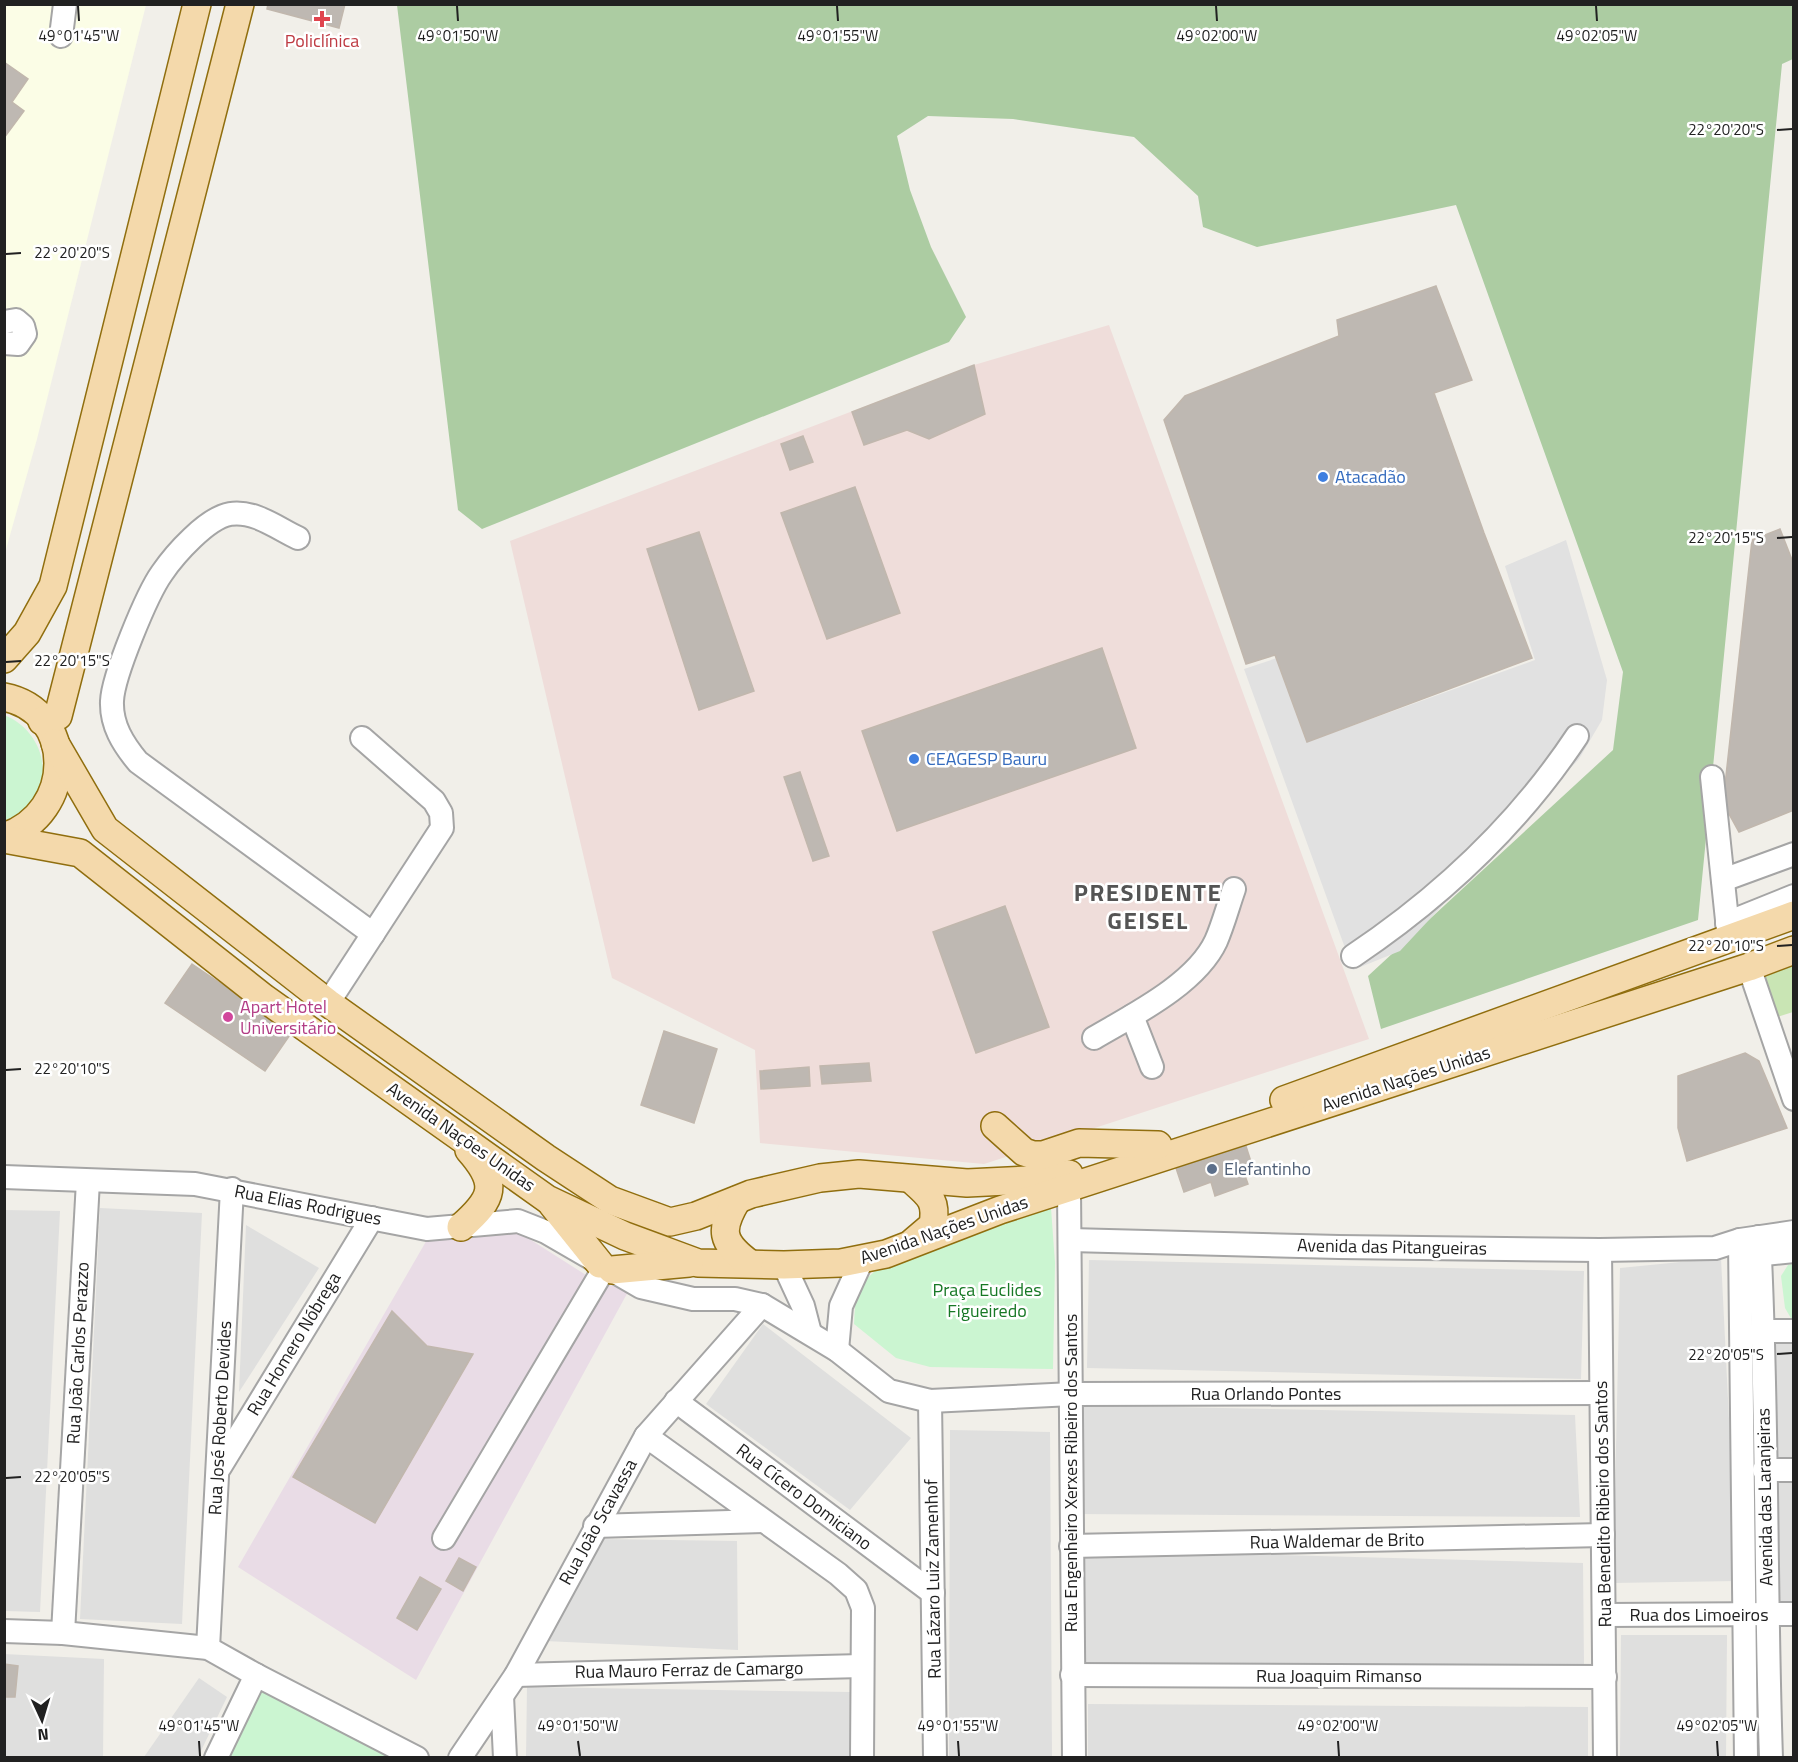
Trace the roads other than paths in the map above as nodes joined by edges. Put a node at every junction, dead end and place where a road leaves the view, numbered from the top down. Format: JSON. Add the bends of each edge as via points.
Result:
{"nodes":[{"id":1,"x":65,"y":4,"type":"edge"},
{"id":2,"x":197,"y":4,"type":"edge"},
{"id":3,"x":240,"y":4,"type":"edge"},
{"id":4,"x":61,"y":36,"type":"dead end"},
{"id":5,"x":8,"y":318,"type":"edge"},
{"id":6,"x":4,"y":344,"type":"edge"},
{"id":7,"x":298,"y":538,"type":"dead end"},
{"id":8,"x":4,"y":659,"type":"edge"},
{"id":9,"x":4,"y":697,"type":"edge"},
{"id":10,"x":48,"y":732,"type":"junction"},
{"id":11,"x":1577,"y":736,"type":"dead end"},
{"id":12,"x":362,"y":738,"type":"dead end"},
{"id":13,"x":1712,"y":777,"type":"dead end"},
{"id":14,"x":4,"y":838,"type":"edge"},
{"id":15,"x":1794,"y":854,"type":"edge"},
{"id":16,"x":1723,"y":880,"type":"junction"},
{"id":17,"x":1234,"y":889,"type":"dead end"},
{"id":18,"x":1794,"y":896,"type":"edge"},
{"id":19,"x":1794,"y":915,"type":"edge"},
{"id":20,"x":1728,"y":931,"type":"junction"},
{"id":21,"x":373,"y":934,"type":"junction"},
{"id":22,"x":1794,"y":950,"type":"edge"},
{"id":23,"x":1353,"y":956,"type":"dead end"},
{"id":24,"x":1749,"y":967,"type":"junction"},
{"id":25,"x":328,"y":1004,"type":"junction"},
{"id":26,"x":1132,"y":1016,"type":"junction"},
{"id":27,"x":1784,"y":1037,"type":"edge"},
{"id":28,"x":1094,"y":1038,"type":"dead end"},
{"id":29,"x":1152,"y":1067,"type":"dead end"},
{"id":30,"x":1794,"y":1099,"type":"edge"},
{"id":31,"x":995,"y":1126,"type":"dead end"},
{"id":32,"x":452,"y":1131,"type":"junction"},
{"id":33,"x":1158,"y":1145,"type":"junction"},
{"id":34,"x":4,"y":1177,"type":"edge"},
{"id":35,"x":88,"y":1181,"type":"junction"},
{"id":36,"x":913,"y":1181,"type":"junction"},
{"id":37,"x":232,"y":1189,"type":"junction"},
{"id":38,"x":1069,"y":1189,"type":"junction"},
{"id":39,"x":547,"y":1198,"type":"junction"},
{"id":40,"x":737,"y":1200,"type":"junction"},
{"id":41,"x":372,"y":1218,"type":"junction"},
{"id":42,"x":461,"y":1227,"type":"junction"},
{"id":43,"x":1794,"y":1232,"type":"edge"},
{"id":44,"x":1070,"y":1240,"type":"junction"},
{"id":45,"x":1750,"y":1247,"type":"junction"},
{"id":46,"x":1600,"y":1250,"type":"junction"},
{"id":47,"x":1794,"y":1251,"type":"edge"},
{"id":48,"x":874,"y":1257,"type":"junction"},
{"id":49,"x":698,"y":1263,"type":"junction"},
{"id":50,"x":748,"y":1263,"type":"junction"},
{"id":51,"x":784,"y":1265,"type":"junction"},
{"id":52,"x":606,"y":1267,"type":"junction"},
{"id":53,"x":762,"y":1305,"type":"junction"},
{"id":54,"x":1794,"y":1330,"type":"edge"},
{"id":55,"x":1763,"y":1331,"type":"junction"},
{"id":56,"x":810,"y":1333,"type":"junction"},
{"id":57,"x":837,"y":1350,"type":"junction"},
{"id":58,"x":1601,"y":1393,"type":"junction"},
{"id":59,"x":1072,"y":1394,"type":"junction"},
{"id":60,"x":676,"y":1401,"type":"junction"},
{"id":61,"x":930,"y":1401,"type":"junction"},
{"id":62,"x":646,"y":1436,"type":"junction"},
{"id":63,"x":217,"y":1470,"type":"junction"},
{"id":64,"x":1764,"y":1470,"type":"junction"},
{"id":65,"x":1794,"y":1470,"type":"edge"},
{"id":66,"x":763,"y":1521,"type":"junction"},
{"id":67,"x":595,"y":1526,"type":"junction"},
{"id":68,"x":1603,"y":1535,"type":"junction"},
{"id":69,"x":444,"y":1538,"type":"dead end"},
{"id":70,"x":1071,"y":1546,"type":"junction"},
{"id":71,"x":933,"y":1593,"type":"junction"},
{"id":72,"x":1756,"y":1614,"type":"junction"},
{"id":73,"x":1794,"y":1614,"type":"edge"},
{"id":74,"x":1605,"y":1615,"type":"junction"},
{"id":75,"x":4,"y":1631,"type":"edge"},
{"id":76,"x":63,"y":1633,"type":"junction"},
{"id":77,"x":208,"y":1648,"type":"junction"},
{"id":78,"x":862,"y":1666,"type":"junction"},
{"id":79,"x":256,"y":1675,"type":"junction"},
{"id":80,"x":516,"y":1675,"type":"junction"},
{"id":81,"x":1072,"y":1675,"type":"junction"},
{"id":82,"x":1605,"y":1677,"type":"junction"},
{"id":83,"x":502,"y":1696,"type":"junction"},
{"id":84,"x":216,"y":1758,"type":"edge"},
{"id":85,"x":417,"y":1758,"type":"edge"},
{"id":86,"x":460,"y":1758,"type":"edge"},
{"id":87,"x":505,"y":1758,"type":"edge"},
{"id":88,"x":862,"y":1758,"type":"edge"},
{"id":89,"x":935,"y":1758,"type":"edge"},
{"id":90,"x":1074,"y":1758,"type":"edge"},
{"id":91,"x":1605,"y":1758,"type":"edge"},
{"id":92,"x":1746,"y":1758,"type":"edge"},
{"id":93,"x":1771,"y":1758,"type":"edge"}],
"edges":[{"from":1,"to":4,"type":"street"},
{"from":2,"to":8,"type":"main road","via":[[52,586],[27,633]]},
{"from":3,"to":10,"type":"main road","via":[[58,716]]},
{"from":5,"to":6,"type":"street","via":[[24,330],[23,338],[14,345]]},
{"from":7,"to":21,"type":"street","via":[[248,513],[229,514],[213,520],[180,551],[161,574],[117,673],[112,700],[114,722],[138,762]]},
{"from":9,"to":10,"type":"main road","name":"Avenida Nações Unidas","via":[[27,707]]},
{"from":10,"to":14,"type":"main road","name":"Avenida Nações Unidas","via":[[58,761],[53,795],[32,824]]},
{"from":10,"to":25,"type":"main road","name":"Avenida Nações Unidas","via":[[105,829]]},
{"from":11,"to":23,"type":"street","via":[[1548,779],[1488,847],[1427,903]]},
{"from":12,"to":21,"type":"street","via":[[434,801],[441,813],[442,828]]},
{"from":13,"to":16,"type":"street"},
{"from":14,"to":32,"type":"main road","name":"Avenida Nações Unidas","via":[[80,853],[264,998]]},
{"from":15,"to":16,"type":"street"},
{"from":16,"to":20,"type":"street"},
{"from":17,"to":26,"type":"street","via":[[1215,943],[1196,968],[1154,1004]]},
{"from":18,"to":20,"type":"street"},
{"from":19,"to":20,"type":"main road","name":"Avenida Nações Unidas"},
{"from":20,"to":33,"type":"main road","name":"Avenida Nações Unidas"},
{"from":21,"to":25,"type":"street"},
{"from":22,"to":24,"type":"main road","name":"Avenida Nações Unidas"},
{"from":24,"to":27,"type":"street"},
{"from":24,"to":38,"type":"main road","name":"Avenida Nações Unidas"},
{"from":25,"to":40,"type":"main road","name":"Avenida Nações Unidas","via":[[610,1200],[670,1222]]},
{"from":26,"to":28,"type":"street"},
{"from":26,"to":29,"type":"street"},
{"from":27,"to":30,"type":"street"},
{"from":31,"to":33,"type":"main road","via":[[1024,1152],[1033,1155],[1079,1143]]},
{"from":32,"to":39,"type":"main road","name":"Avenida Nações Unidas"},
{"from":32,"to":42,"type":"main road","via":[[486,1169],[489,1188],[481,1209]]},
{"from":33,"to":36,"type":"main road","name":"Avenida Nações Unidas","via":[[1089,1170],[1050,1179]]},
{"from":34,"to":35,"type":"street","name":"Rua Elias Rodrigues"},
{"from":35,"to":37,"type":"street","name":"Rua Elias Rodrigues"},
{"from":35,"to":76,"type":"street","name":"Rua João Carlos Perazzo"},
{"from":36,"to":40,"type":"main road","name":"Avenida Nações Unidas","via":[[859,1174],[820,1178]]},
{"from":36,"to":48,"type":"main road","via":[[932,1199],[933,1225],[919,1239]]},
{"from":37,"to":41,"type":"street","name":"Rua Elias Rodrigues"},
{"from":37,"to":63,"type":"street","name":"Rua José Roberto Devides"},
{"from":38,"to":44,"type":"street","name":"Rua Engenheiro Xerxes Ribeiro dos Santos"},
{"from":38,"to":48,"type":"main road","name":"Avenida Nações Unidas"},
{"from":39,"to":49,"type":"main road","name":"Avenida Nações Unidas","via":[[625,1236]]},
{"from":39,"to":52,"type":"main road"},
{"from":40,"to":50,"type":"main road","via":[[724,1235],[732,1250]]},
{"from":41,"to":42,"type":"street","name":"Rua Elias Rodrigues","via":[[428,1229]]},
{"from":41,"to":63,"type":"street","name":"Rua Homero Nóbrega"},
{"from":42,"to":52,"type":"street","name":"Rua Elias Rodrigues","via":[[518,1221],[546,1232]]},
{"from":43,"to":45,"type":"street","name":"Avenida das Pitangueiras"},
{"from":44,"to":46,"type":"street","name":"Avenida das Pitangueiras"},
{"from":44,"to":59,"type":"street","name":"Rua Engenheiro Xerxes Ribeiro dos Santos"},
{"from":45,"to":46,"type":"street","name":"Avenida das Pitangueiras"},
{"from":45,"to":47,"type":"street","name":"Avenida das Pitangueiras"},
{"from":45,"to":55,"type":"street","name":"Avenida das Laranjeiras"},
{"from":45,"to":72,"type":"street","name":"Avenida das Laranjeiras"},
{"from":46,"to":58,"type":"street","name":"Rua Benedito Ribeiro dos Santos"},
{"from":48,"to":51,"type":"main road","name":"Avenida Nações Unidas"},
{"from":48,"to":57,"type":"street","via":[[841,1306]]},
{"from":49,"to":50,"type":"main road","name":"Avenida Nações Unidas"},
{"from":49,"to":52,"type":"main road"},
{"from":50,"to":51,"type":"main road","name":"Avenida Nações Unidas"},
{"from":51,"to":56,"type":"street","via":[[803,1306]]},
{"from":52,"to":53,"type":"street","name":"Rua Elias Rodrigues","via":[[641,1287],[693,1299],[735,1299]]},
{"from":52,"to":69,"type":"street"},
{"from":53,"to":56,"type":"street","name":"Rua Orlando Pontes"},
{"from":53,"to":60,"type":"street","name":"Rua João Scavassa"},
{"from":54,"to":55,"type":"street"},
{"from":55,"to":64,"type":"street","name":"Avenida das Laranjeiras"},
{"from":56,"to":57,"type":"street","name":"Rua Orlando Pontes"},
{"from":57,"to":61,"type":"street","name":"Rua Orlando Pontes","via":[[890,1390]]},
{"from":58,"to":59,"type":"street","name":"Rua Orlando Pontes"},
{"from":58,"to":68,"type":"street","name":"Rua Benedito Ribeiro dos Santos"},
{"from":59,"to":61,"type":"street","name":"Rua Orlando Pontes"},
{"from":59,"to":70,"type":"street","name":"Rua Engenheiro Xerxes Ribeiro dos Santos"},
{"from":60,"to":62,"type":"street","name":"Rua João Scavassa"},
{"from":60,"to":71,"type":"street","name":"Rua Cícero Domiciano"},
{"from":61,"to":71,"type":"street","name":"Rua Lázaro Luiz Zamenhof"},
{"from":62,"to":66,"type":"street"},
{"from":62,"to":67,"type":"street","name":"Rua João Scavassa"},
{"from":63,"to":77,"type":"street","name":"Rua José Roberto Devides"},
{"from":64,"to":65,"type":"street"},
{"from":64,"to":72,"type":"street","name":"Avenida das Laranjeiras"},
{"from":66,"to":67,"type":"street"},
{"from":66,"to":78,"type":"street","via":[[856,1590],[862,1608]]},
{"from":67,"to":80,"type":"street","name":"Rua João Scavassa"},
{"from":68,"to":70,"type":"street","name":"Rua Waldemar de Brito"},
{"from":68,"to":74,"type":"street","name":"Rua Benedito Ribeiro dos Santos"},
{"from":70,"to":81,"type":"street","name":"Rua Engenheiro Xerxes Ribeiro dos Santos"},
{"from":71,"to":89,"type":"street","name":"Rua Lázaro Luiz Zamenhof"},
{"from":72,"to":73,"type":"street","name":"Rua dos Limoeiros"},
{"from":72,"to":74,"type":"street","name":"Rua dos Limoeiros"},
{"from":72,"to":92,"type":"street","name":"Avenida das Laranjeiras"},
{"from":72,"to":93,"type":"street","name":"Avenida das Laranjeiras"},
{"from":74,"to":82,"type":"street","name":"Rua Benedito Ribeiro dos Santos"},
{"from":75,"to":76,"type":"street"},
{"from":76,"to":77,"type":"street"},
{"from":77,"to":79,"type":"street"},
{"from":78,"to":80,"type":"street","name":"Rua Mauro Ferraz de Camargo"},
{"from":78,"to":88,"type":"street"},
{"from":79,"to":84,"type":"street"},
{"from":79,"to":85,"type":"street"},
{"from":80,"to":83,"type":"street","name":"Rua João Scavassa"},
{"from":81,"to":82,"type":"street","name":"Rua Joaquim Rimanso"},
{"from":81,"to":90,"type":"street","name":"Rua Engenheiro Xerxes Ribeiro dos Santos"},
{"from":82,"to":91,"type":"street","name":"Rua Benedito Ribeiro dos Santos"},
{"from":83,"to":86,"type":"street","name":"Rua João Scavassa"},
{"from":83,"to":87,"type":"street"}]}
